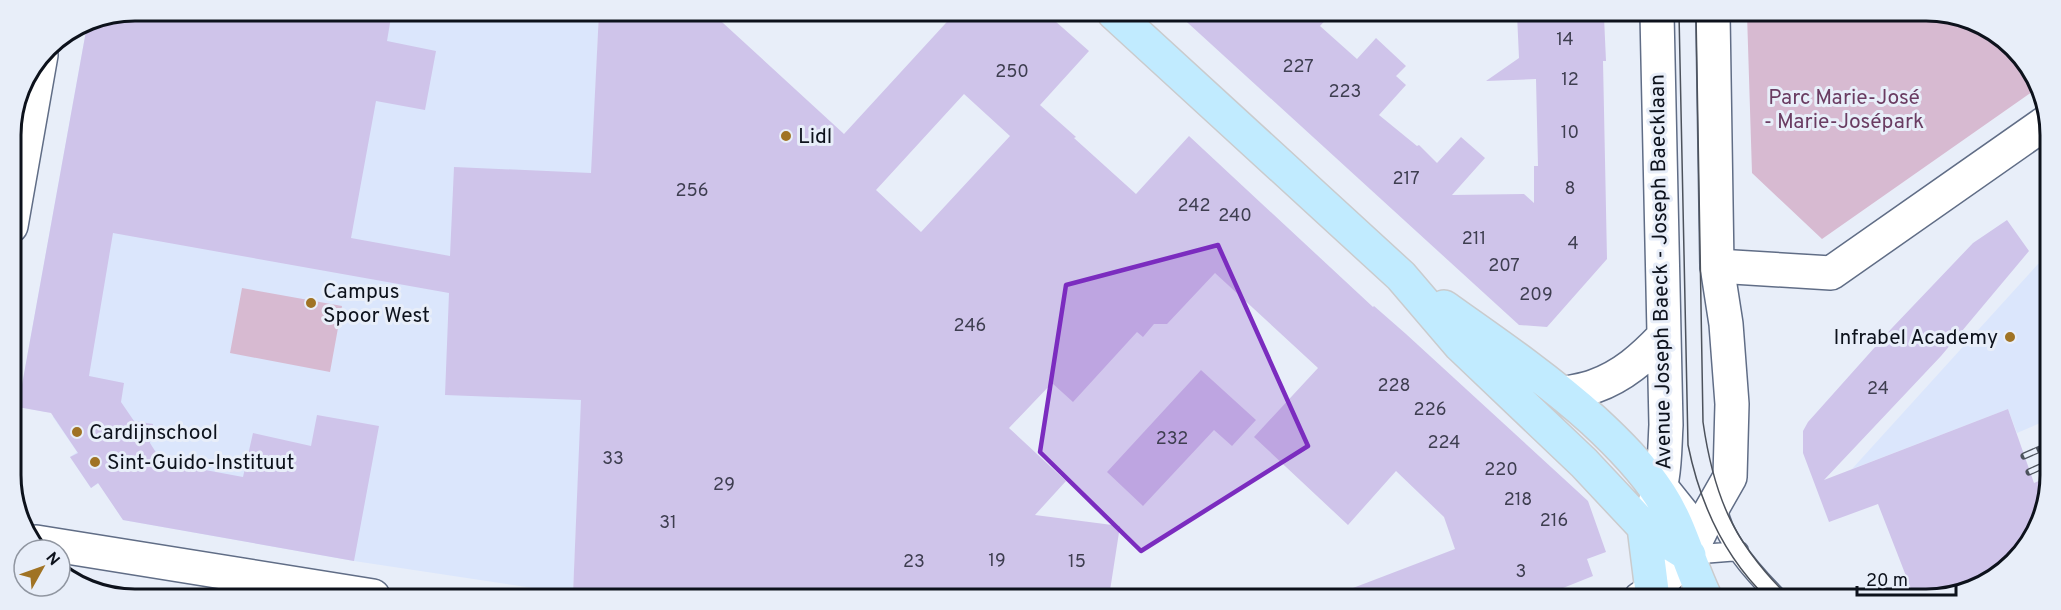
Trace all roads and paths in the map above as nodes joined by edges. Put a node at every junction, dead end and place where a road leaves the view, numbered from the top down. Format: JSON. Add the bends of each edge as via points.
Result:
{"nodes":[{"id":1,"x":1123,"y":21,"type":"edge"},
{"id":2,"x":1657,"y":21,"type":"edge"},
{"id":3,"x":1713,"y":21,"type":"edge"},
{"id":4,"x":37,"y":76,"type":"edge"},
{"id":5,"x":2039,"y":127,"type":"edge"},
{"id":6,"x":21,"y":169,"type":"edge"},
{"id":7,"x":1717,"y":266,"type":"junction"},
{"id":8,"x":1401,"y":276,"type":"junction"},
{"id":9,"x":1663,"y":337,"type":"junction"},
{"id":10,"x":1563,"y":394,"type":"junction"},
{"id":11,"x":1661,"y":486,"type":"junction"},
{"id":12,"x":1712,"y":510,"type":"junction"},
{"id":13,"x":1644,"y":527,"type":"junction"},
{"id":14,"x":72,"y":548,"type":"edge"},
{"id":15,"x":1739,"y":551,"type":"junction"},
{"id":16,"x":1689,"y":555,"type":"junction"},
{"id":17,"x":329,"y":589,"type":"edge"},
{"id":18,"x":1648,"y":589,"type":"edge"},
{"id":19,"x":1655,"y":589,"type":"edge"},
{"id":20,"x":1701,"y":589,"type":"edge"},
{"id":21,"x":1769,"y":589,"type":"edge"}],
"edges":[{"from":1,"to":8,"type":"main road"},
{"from":2,"to":9,"type":"street","name":"Avenue Joseph Baeck - Joseph Baecklaan"},
{"from":3,"to":7,"type":"street"},
{"from":4,"to":6,"type":"street"},
{"from":5,"to":7,"type":"street","via":[[1831,273]]},
{"from":7,"to":12,"type":"street","via":[[1732,404],[1730,477]]},
{"from":8,"to":10,"type":"main road"},
{"from":8,"to":13,"type":"main road","via":[[1460,345]]},
{"from":9,"to":10,"type":"street","via":[[1641,360],[1616,377],[1593,388]]},
{"from":9,"to":11,"type":"street","name":"Avenue Joseph Baeck - Joseph Baecklaan","via":[[1666,425]]},
{"from":10,"to":11,"type":"main road"},
{"from":11,"to":12,"type":"lane","via":[[1694,515]]},
{"from":11,"to":13,"type":"street","name":"Avenue Joseph Baeck - Joseph Baecklaan"},
{"from":11,"to":16,"type":"main road"},
{"from":12,"to":15,"type":"lane"},
{"from":12,"to":15,"type":"lane","via":[[1717,502],[1719,519]]},
{"from":12,"to":16,"type":"street"},
{"from":13,"to":16,"type":"main road"},
{"from":13,"to":18,"type":"main road"},
{"from":14,"to":17,"type":"street"},
{"from":15,"to":16,"type":"lane"},
{"from":15,"to":21,"type":"lane"},
{"from":16,"to":19,"type":"street"},
{"from":16,"to":20,"type":"main road"}]}
